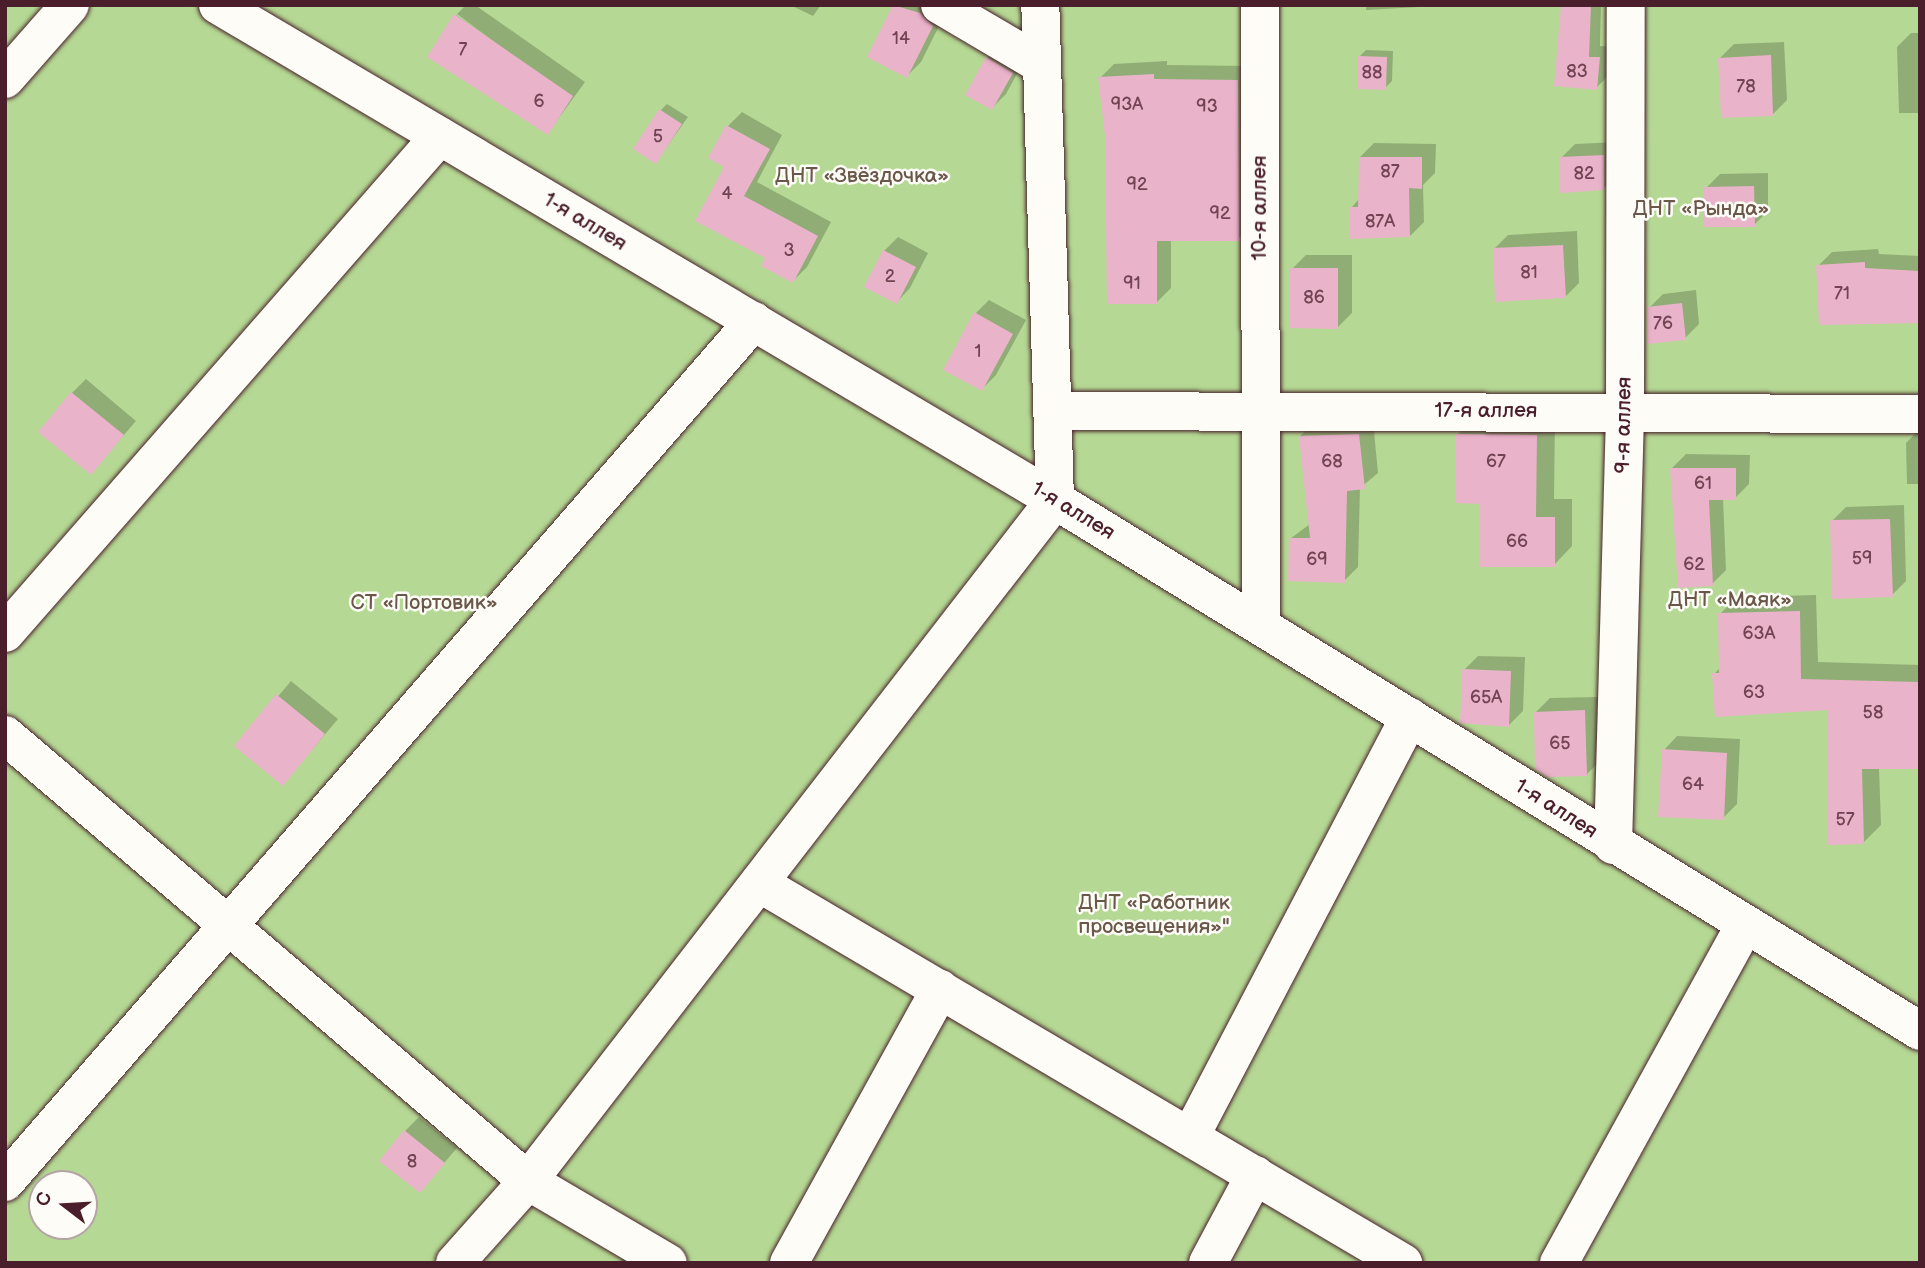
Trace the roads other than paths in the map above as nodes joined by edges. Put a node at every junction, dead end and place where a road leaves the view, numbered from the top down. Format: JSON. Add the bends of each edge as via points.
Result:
{"nodes":[{"id":1,"x":70,"y":5,"type":"edge"},
{"id":2,"x":218,"y":5,"type":"edge"},
{"id":3,"x":940,"y":5,"type":"edge"},
{"id":4,"x":1040,"y":5,"type":"edge"},
{"id":5,"x":1260,"y":5,"type":"edge"},
{"id":6,"x":1626,"y":5,"type":"edge"},
{"id":7,"x":1042,"y":65,"type":"junction"},
{"id":8,"x":5,"y":79,"type":"edge"},
{"id":9,"x":440,"y":136,"type":"junction"},
{"id":10,"x":754,"y":321,"type":"junction"},
{"id":11,"x":1052,"y":411,"type":"junction"},
{"id":12,"x":1261,"y":411,"type":"junction"},
{"id":13,"x":1625,"y":411,"type":"junction"},
{"id":14,"x":1920,"y":414,"type":"edge"},
{"id":15,"x":1055,"y":500,"type":"junction"},
{"id":16,"x":1261,"y":626,"type":"junction"},
{"id":17,"x":5,"y":634,"type":"edge"},
{"id":18,"x":1410,"y":717,"type":"junction"},
{"id":19,"x":5,"y":735,"type":"edge"},
{"id":20,"x":1613,"y":845,"type":"junction"},
{"id":21,"x":759,"y":883,"type":"junction"},
{"id":22,"x":228,"y":925,"type":"junction"},
{"id":23,"x":1744,"y":927,"type":"junction"},
{"id":24,"x":940,"y":989,"type":"junction"},
{"id":25,"x":1920,"y":1031,"type":"edge"},
{"id":26,"x":1190,"y":1137,"type":"junction"},
{"id":27,"x":1255,"y":1175,"type":"junction"},
{"id":28,"x":528,"y":1181,"type":"junction"},
{"id":29,"x":5,"y":1182,"type":"edge"},
{"id":30,"x":455,"y":1263,"type":"edge"},
{"id":31,"x":667,"y":1263,"type":"edge"},
{"id":32,"x":789,"y":1263,"type":"edge"},
{"id":33,"x":1208,"y":1263,"type":"edge"},
{"id":34,"x":1404,"y":1263,"type":"edge"},
{"id":35,"x":1559,"y":1263,"type":"edge"}],
"edges":[{"from":1,"to":8,"type":"street"},
{"from":2,"to":9,"type":"street","name":"1-я аллея"},
{"from":3,"to":7,"type":"street"},
{"from":4,"to":7,"type":"street"},
{"from":5,"to":12,"type":"street","name":"10-я аллея"},
{"from":6,"to":13,"type":"street","name":"9-я аллея"},
{"from":7,"to":11,"type":"street"},
{"from":9,"to":10,"type":"street","name":"1-я аллея"},
{"from":9,"to":17,"type":"street"},
{"from":10,"to":15,"type":"street","name":"1-я аллея"},
{"from":10,"to":22,"type":"street"},
{"from":11,"to":12,"type":"street","name":"17-я аллея"},
{"from":11,"to":15,"type":"street"},
{"from":12,"to":13,"type":"street","name":"17-я аллея"},
{"from":12,"to":16,"type":"street","name":"10-я аллея"},
{"from":13,"to":14,"type":"street","name":"17-я аллея"},
{"from":13,"to":20,"type":"street","name":"9-я аллея"},
{"from":15,"to":16,"type":"street","name":"1-я аллея"},
{"from":15,"to":21,"type":"street"},
{"from":16,"to":18,"type":"street","name":"1-я аллея"},
{"from":18,"to":20,"type":"street","name":"1-я аллея"},
{"from":18,"to":26,"type":"street"},
{"from":19,"to":22,"type":"street"},
{"from":20,"to":23,"type":"street","name":"1-я аллея"},
{"from":21,"to":24,"type":"street"},
{"from":21,"to":28,"type":"street"},
{"from":22,"to":28,"type":"street"},
{"from":22,"to":29,"type":"street"},
{"from":23,"to":25,"type":"street","name":"1-я аллея"},
{"from":23,"to":35,"type":"street"},
{"from":24,"to":26,"type":"street"},
{"from":24,"to":32,"type":"street"},
{"from":26,"to":27,"type":"street"},
{"from":27,"to":33,"type":"street"},
{"from":27,"to":34,"type":"street"},
{"from":28,"to":30,"type":"street"},
{"from":28,"to":31,"type":"street"}]}
